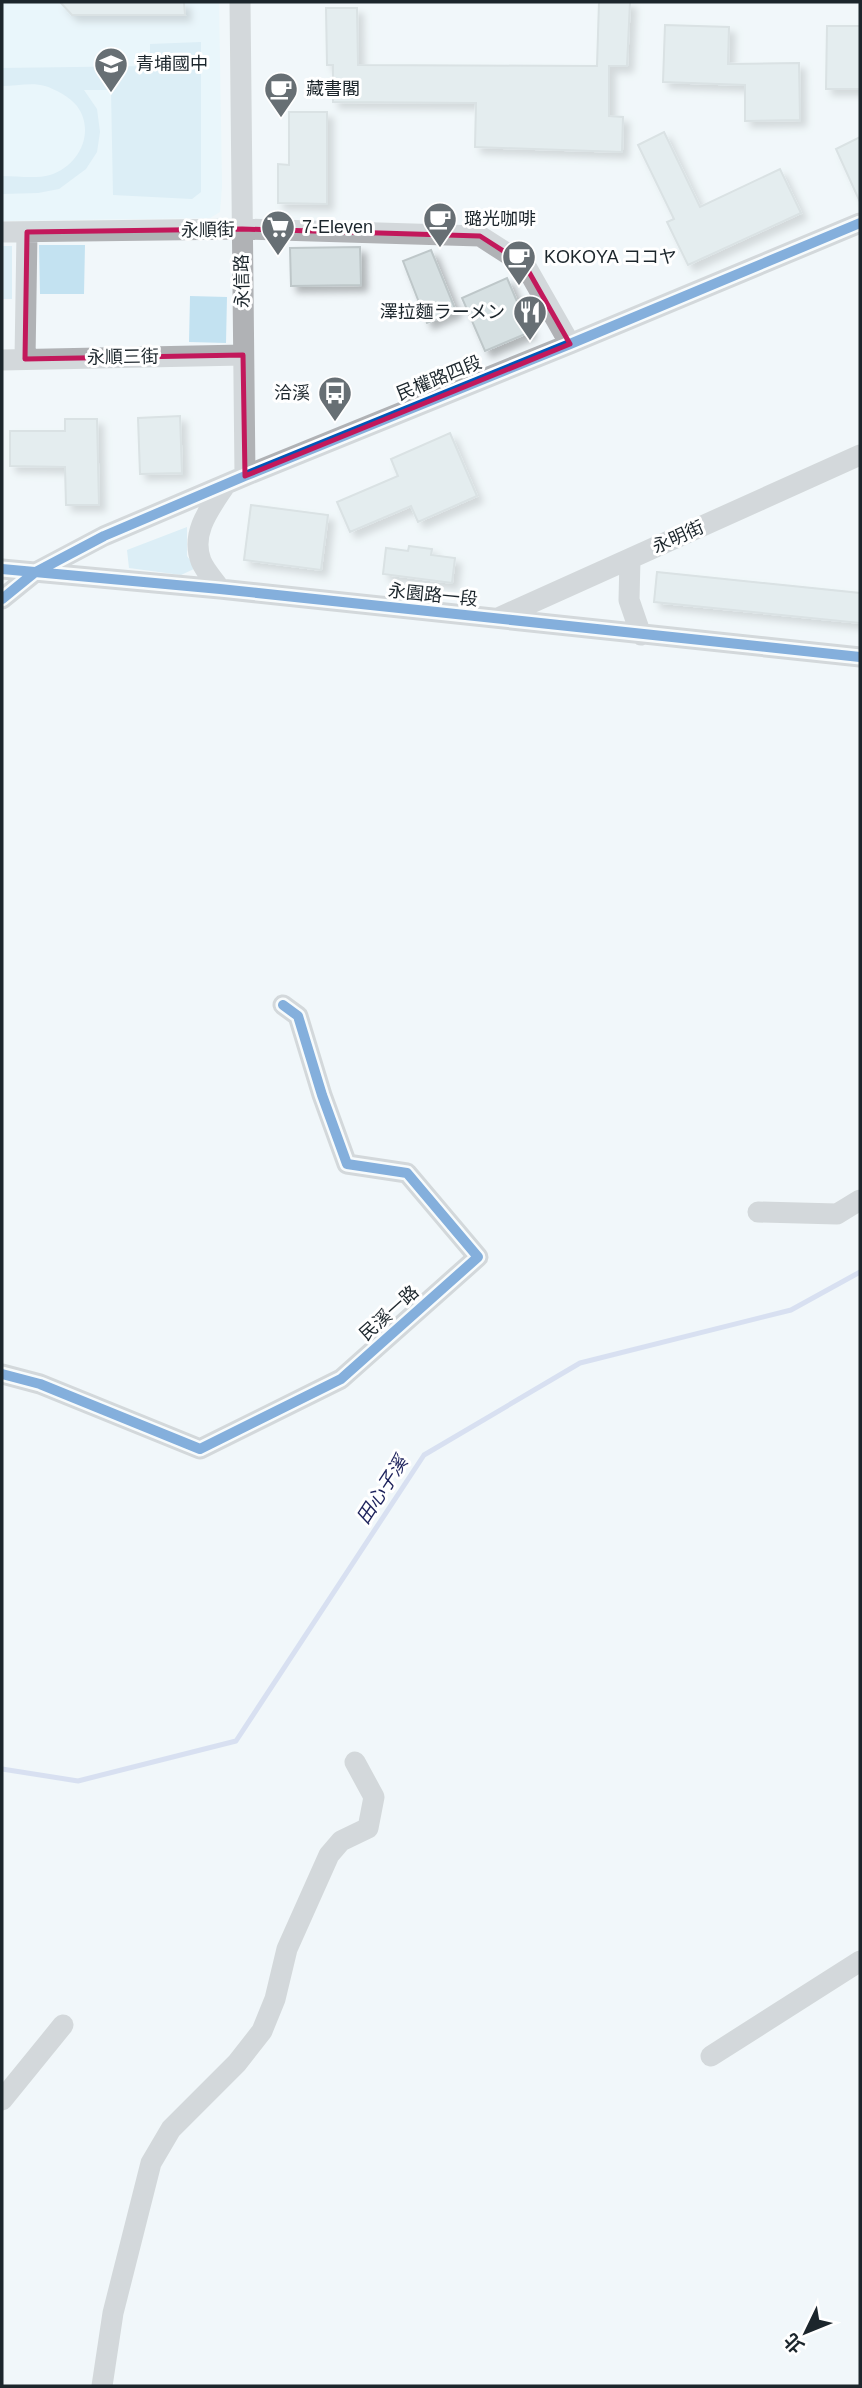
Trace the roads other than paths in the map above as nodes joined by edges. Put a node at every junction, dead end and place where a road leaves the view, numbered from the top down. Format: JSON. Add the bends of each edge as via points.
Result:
{"nodes":[{"id":1,"x":240,"y":2,"type":"edge"},
{"id":2,"x":860,"y":223,"type":"edge"},
{"id":3,"x":242,"y":229,"type":"junction"},
{"id":4,"x":2,"y":232,"type":"edge"},
{"id":5,"x":27,"y":232,"type":"junction"},
{"id":6,"x":570,"y":344,"type":"junction"},
{"id":7,"x":243,"y":355,"type":"junction"},
{"id":8,"x":25,"y":359,"type":"junction"},
{"id":9,"x":2,"y":360,"type":"edge"},
{"id":10,"x":860,"y":455,"type":"edge"},
{"id":11,"x":235,"y":480,"type":"junction"},
{"id":12,"x":630,"y":559,"type":"junction"},
{"id":13,"x":2,"y":569,"type":"edge"},
{"id":14,"x":34,"y":573,"type":"junction"},
{"id":15,"x":220,"y":589,"type":"junction"},
{"id":16,"x":2,"y":599,"type":"edge"},
{"id":17,"x":496,"y":619,"type":"junction"},
{"id":18,"x":640,"y":635,"type":"junction"},
{"id":19,"x":860,"y":657,"type":"edge"},
{"id":20,"x":283,"y":1005,"type":"dead end"},
{"id":21,"x":860,"y":1200,"type":"edge"},
{"id":22,"x":758,"y":1212,"type":"dead end"},
{"id":23,"x":2,"y":1374,"type":"edge"},
{"id":24,"x":355,"y":1762,"type":"dead end"},
{"id":25,"x":860,"y":1961,"type":"edge"},
{"id":26,"x":63,"y":2025,"type":"dead end"},
{"id":27,"x":711,"y":2056,"type":"dead end"},
{"id":28,"x":2,"y":2100,"type":"edge"},
{"id":29,"x":102,"y":2386,"type":"edge"}],
"edges":[{"from":1,"to":3,"type":"street","name":"永信路"},
{"from":2,"to":6,"type":"street","name":"民權路四段"},
{"from":3,"to":5,"type":"street","name":"永順街"},
{"from":3,"to":6,"type":"street","name":"永順街","via":[[480,236],[525,265]]},
{"from":3,"to":7,"type":"street","name":"永信路"},
{"from":4,"to":5,"type":"street","name":"永順街"},
{"from":5,"to":8,"type":"street"},
{"from":6,"to":11,"type":"street","name":"民權路四段"},
{"from":7,"to":8,"type":"street","name":"永順三街"},
{"from":7,"to":11,"type":"street","name":"永信路"},
{"from":8,"to":9,"type":"street","name":"永順三街"},
{"from":10,"to":12,"type":"street","name":"永明街"},
{"from":11,"to":14,"type":"street","name":"民權路四段","via":[[104,536]]},
{"from":11,"to":15,"type":"street","via":[[204,518],[197,541],[201,562]]},
{"from":12,"to":17,"type":"street","name":"永明街"},
{"from":12,"to":18,"type":"street","via":[[629,600]]},
{"from":13,"to":14,"type":"street","name":"永園路一段"},
{"from":14,"to":15,"type":"street","name":"永園路一段"},
{"from":14,"to":16,"type":"street","name":"民權路四段"},
{"from":15,"to":17,"type":"street","name":"永園路一段"},
{"from":17,"to":18,"type":"street","name":"永園路一段"},
{"from":18,"to":19,"type":"street","name":"永園路一段"},
{"from":20,"to":23,"type":"street","name":"民溪一路","via":[[298,1016],[347,1164],[407,1173],[478,1257],[341,1379],[200,1449],[40,1384]]},
{"from":21,"to":22,"type":"street","via":[[837,1214]]},
{"from":24,"to":29,"type":"street","via":[[374,1797],[368,1828],[341,1842],[329,1855],[287,1949],[262,2031],[171,2129],[151,2163],[113,2313]]},
{"from":25,"to":27,"type":"street"},
{"from":26,"to":28,"type":"street"}]}
